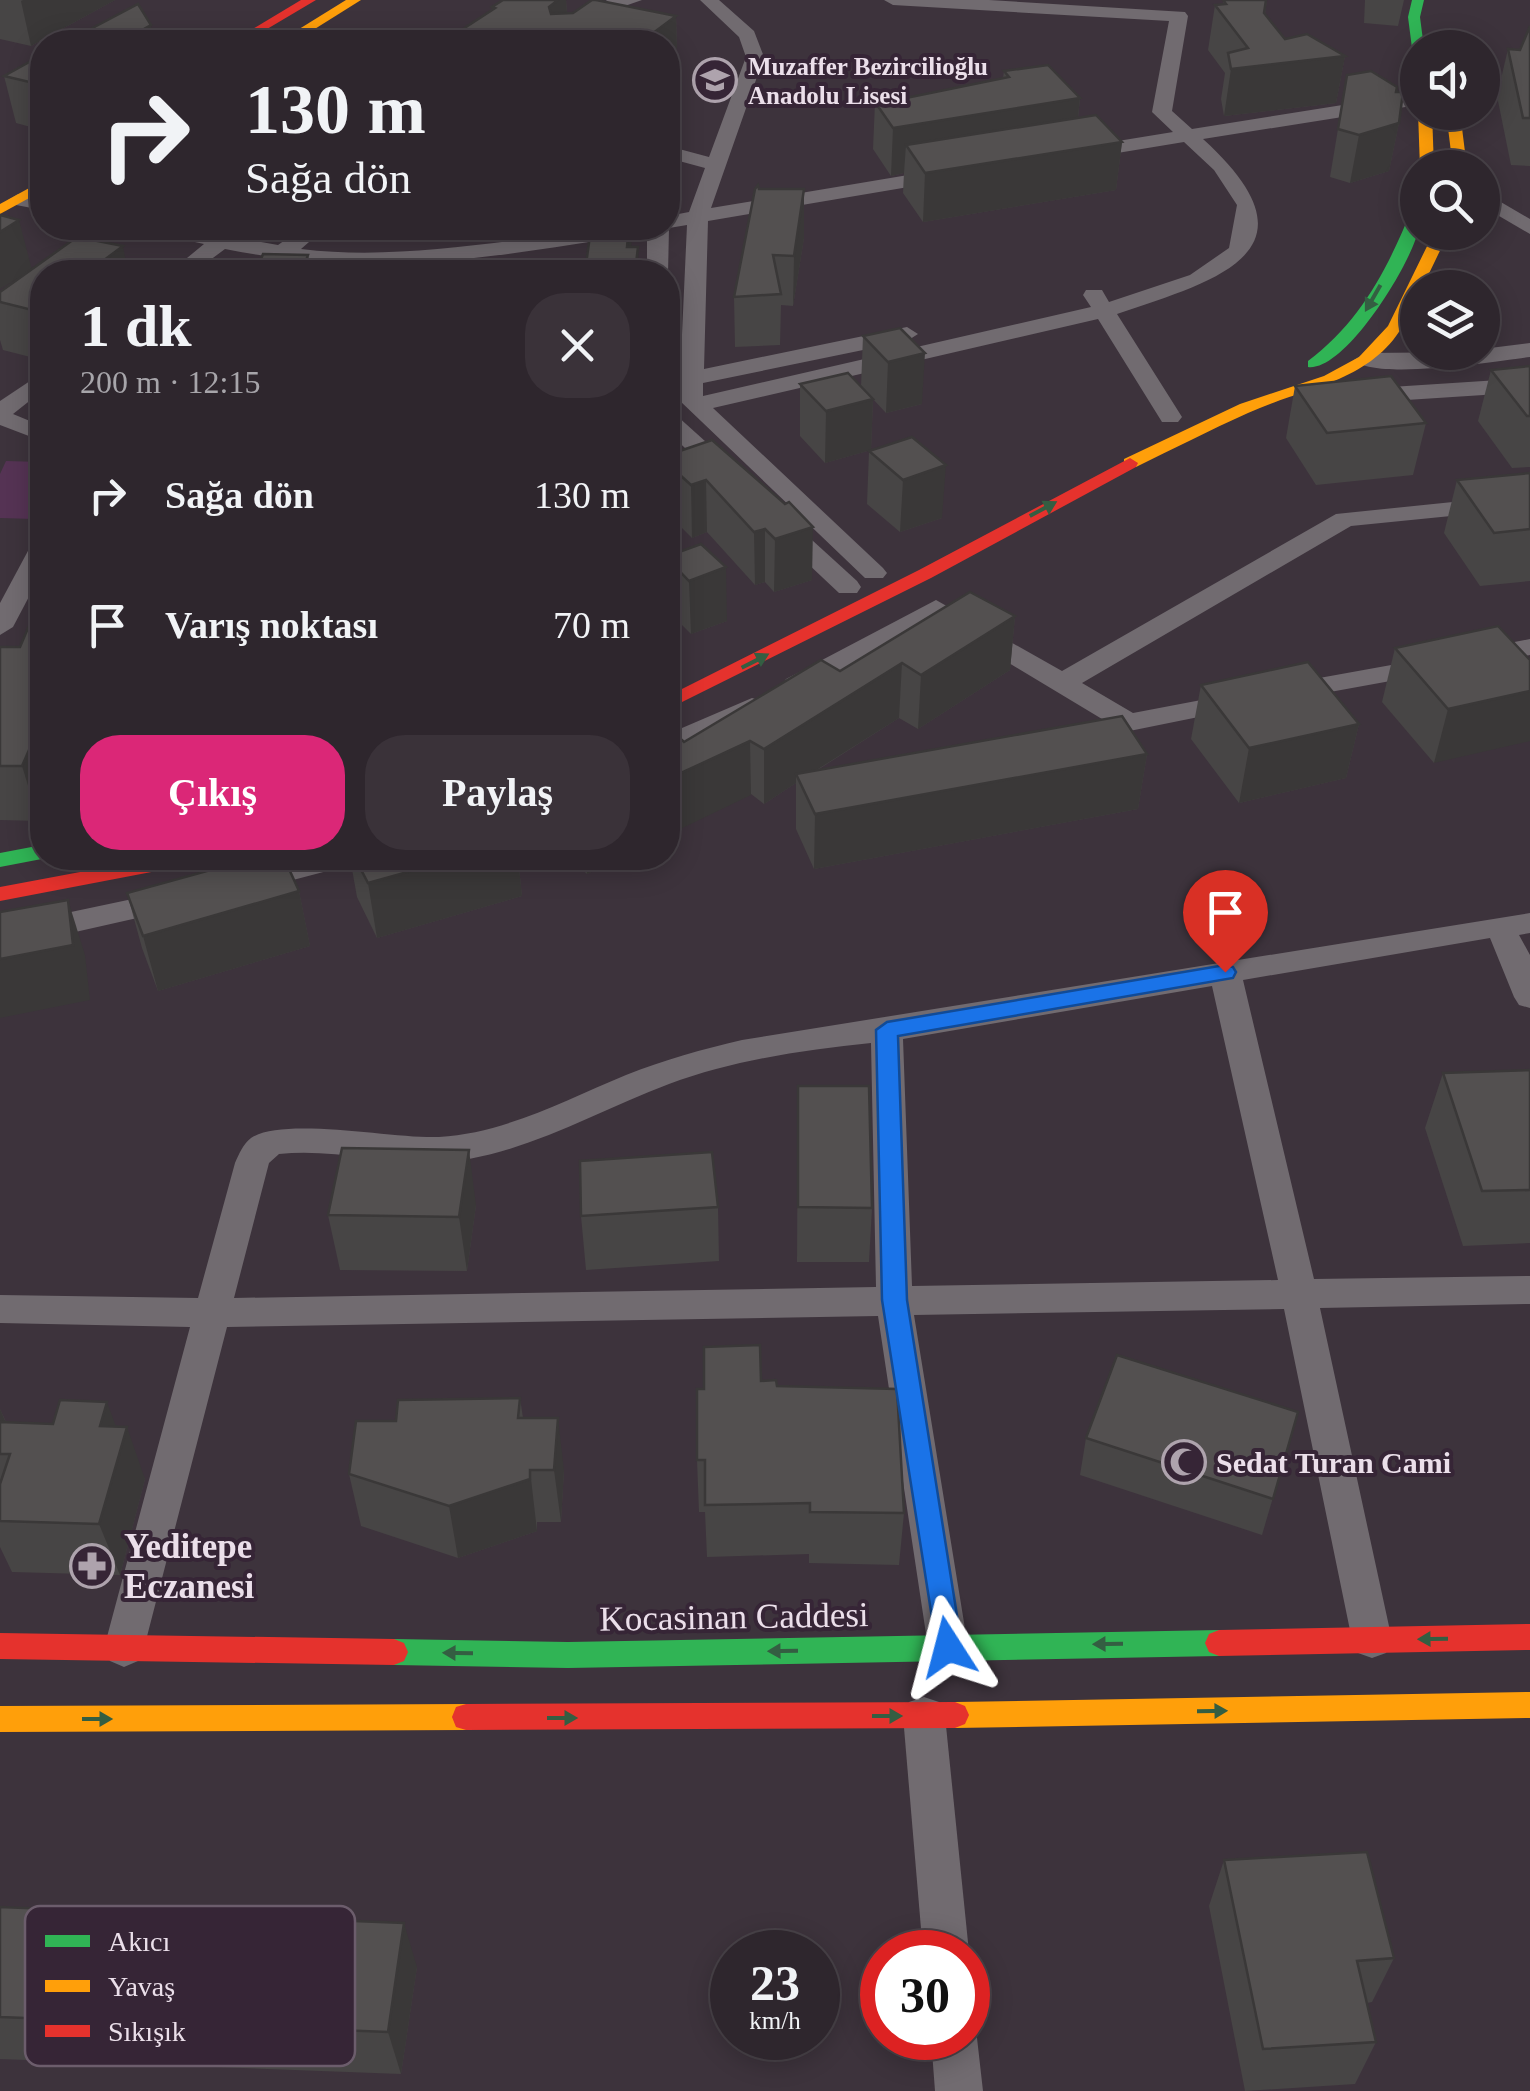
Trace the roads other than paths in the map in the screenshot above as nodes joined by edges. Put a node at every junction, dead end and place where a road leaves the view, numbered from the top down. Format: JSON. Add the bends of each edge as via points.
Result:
{"nodes":[{"id":1,"x":310,"y":0,"type":"edge"},
{"id":2,"x":355,"y":0,"type":"edge"},
{"id":3,"x":634,"y":0,"type":"edge"},
{"id":4,"x":709,"y":0,"type":"edge"},
{"id":5,"x":893,"y":0,"type":"edge"},
{"id":6,"x":1418,"y":0,"type":"edge"},
{"id":7,"x":1180,"y":8,"type":"edge"},
{"id":8,"x":259,"y":30,"type":"edge"},
{"id":9,"x":304,"y":30,"type":"edge"},
{"id":10,"x":578,"y":30,"type":"edge"},
{"id":11,"x":1416,"y":30,"type":"edge"},
{"id":12,"x":1400,"y":102,"type":"edge"},
{"id":13,"x":1182,"y":137,"type":"junction"},
{"id":14,"x":680,"y":155,"type":"edge"},
{"id":15,"x":1058,"y":157,"type":"edge"},
{"id":16,"x":718,"y":165,"type":"junction"},
{"id":17,"x":961,"y":172,"type":"edge"},
{"id":18,"x":1500,"y":209,"type":"edge"},
{"id":19,"x":698,"y":217,"type":"junction"},
{"id":20,"x":680,"y":220,"type":"edge"},
{"id":21,"x":1530,"y":228,"type":"edge"},
{"id":22,"x":217,"y":240,"type":"edge"},
{"id":23,"x":299,"y":240,"type":"edge"},
{"id":24,"x":452,"y":240,"type":"edge"},
{"id":25,"x":560,"y":240,"type":"edge"},
{"id":26,"x":222,"y":241,"type":"junction"},
{"id":27,"x":252,"y":247,"type":"junction"},
{"id":28,"x":1401,"y":250,"type":"edge"},
{"id":29,"x":1433,"y":250,"type":"edge"},
{"id":30,"x":281,"y":253,"type":"junction"},
{"id":31,"x":444,"y":258,"type":"junction"},
{"id":32,"x":197,"y":260,"type":"edge"},
{"id":33,"x":246,"y":260,"type":"edge"},
{"id":34,"x":336,"y":260,"type":"edge"},
{"id":35,"x":429,"y":260,"type":"edge"},
{"id":36,"x":1099,"y":303,"type":"junction"},
{"id":37,"x":1530,"y":350,"type":"edge"},
{"id":38,"x":1365,"y":360,"type":"junction"},
{"id":39,"x":691,"y":378,"type":"junction"},
{"id":40,"x":1330,"y":379,"type":"junction"},
{"id":41,"x":1530,"y":385,"type":"edge"},
{"id":42,"x":30,"y":390,"type":"edge"},
{"id":43,"x":696,"y":405,"type":"junction"},
{"id":44,"x":0,"y":415,"type":"edge"},
{"id":45,"x":1161,"y":421,"type":"joint"},
{"id":46,"x":30,"y":429,"type":"edge"},
{"id":47,"x":680,"y":431,"type":"edge"},
{"id":48,"x":710,"y":459,"type":"junction"},
{"id":49,"x":682,"y":467,"type":"edge"},
{"id":50,"x":1530,"y":501,"type":"edge"},
{"id":51,"x":30,"y":571,"type":"edge"},
{"id":52,"x":889,"y":574,"type":"junction"},
{"id":53,"x":840,"y":591,"type":"joint"},
{"id":54,"x":936,"y":608,"type":"junction"},
{"id":55,"x":0,"y":627,"type":"edge"},
{"id":56,"x":1530,"y":647,"type":"edge"},
{"id":57,"x":1062,"y":683,"type":"junction"},
{"id":58,"x":680,"y":696,"type":"edge"},
{"id":59,"x":1126,"y":721,"type":"junction"},
{"id":60,"x":680,"y":738,"type":"edge"},
{"id":61,"x":1052,"y":738,"type":"edge"},
{"id":62,"x":30,"y":854,"type":"edge"},
{"id":63,"x":0,"y":860,"type":"edge"},
{"id":64,"x":125,"y":870,"type":"edge"},
{"id":65,"x":293,"y":870,"type":"edge"},
{"id":66,"x":0,"y":894,"type":"edge"},
{"id":67,"x":1514,"y":924,"type":"edge"},
{"id":68,"x":0,"y":938,"type":"edge"},
{"id":69,"x":1225,"y":972,"type":"junction"},
{"id":70,"x":1530,"y":997,"type":"edge"},
{"id":71,"x":887,"y":1030,"type":"junction"},
{"id":72,"x":1530,"y":1290,"type":"edge"},
{"id":73,"x":1299,"y":1293,"type":"junction"},
{"id":74,"x":894,"y":1300,"type":"junction"},
{"id":75,"x":0,"y":1309,"type":"edge"},
{"id":76,"x":211,"y":1314,"type":"junction"},
{"id":77,"x":1530,"y":1637,"type":"edge"},
{"id":78,"x":1372,"y":1640,"type":"junction"},
{"id":79,"x":0,"y":1646,"type":"edge"},
{"id":80,"x":948,"y":1647,"type":"junction"},
{"id":81,"x":124,"y":1648,"type":"junction"},
{"id":82,"x":1530,"y":1705,"type":"edge"},
{"id":83,"x":924,"y":1716,"type":"junction"},
{"id":84,"x":0,"y":1719,"type":"edge"},
{"id":85,"x":944,"y":1930,"type":"edge"},
{"id":86,"x":956,"y":2060,"type":"edge"},
{"id":87,"x":959,"y":2091,"type":"edge"}],
"edges":[{"from":1,"to":8,"type":"street"},
{"from":2,"to":9,"type":"street"},
{"from":3,"to":10,"type":"street","via":[[614,3]]},
{"from":4,"to":16,"type":"street","via":[[748,35],[755,57]]},
{"from":5,"to":7,"type":"street"},
{"from":6,"to":11,"type":"street"},
{"from":7,"to":13,"type":"street","via":[[1162,112]]},
{"from":12,"to":13,"type":"street"},
{"from":13,"to":15,"type":"street"},
{"from":13,"to":36,"type":"street","via":[[1221,166],[1247,205],[1238,250],[1198,280]]},
{"from":14,"to":16,"type":"street"},
{"from":16,"to":19,"type":"street"},
{"from":17,"to":19,"type":"street"},
{"from":18,"to":21,"type":"street"},
{"from":19,"to":20,"type":"street"},
{"from":19,"to":39,"type":"street"},
{"from":22,"to":26,"type":"street"},
{"from":23,"to":30,"type":"street"},
{"from":24,"to":31,"type":"street"},
{"from":25,"to":31,"type":"street"},
{"from":26,"to":27,"type":"street"},
{"from":26,"to":32,"type":"street"},
{"from":27,"to":30,"type":"street"},
{"from":27,"to":33,"type":"street"},
{"from":28,"to":45,"type":"street","one_way":true,"via":[[1353,334],[1334,352]]},
{"from":29,"to":38,"type":"street","via":[[1396,328]]},
{"from":30,"to":34,"type":"street"},
{"from":31,"to":35,"type":"street"},
{"from":36,"to":39,"type":"street"},
{"from":36,"to":43,"type":"street"},
{"from":36,"to":45,"type":"street"},
{"from":37,"to":38,"type":"street","via":[[1435,362]]},
{"from":38,"to":40,"type":"street"},
{"from":39,"to":43,"type":"street"},
{"from":40,"to":41,"type":"street","via":[[1361,396]]},
{"from":52,"to":40,"type":"street","one_way":true,"via":[[1180,436]]},
{"from":42,"to":44,"type":"street"},
{"from":43,"to":52,"type":"street"},
{"from":44,"to":46,"type":"street"},
{"from":47,"to":48,"type":"street"},
{"from":48,"to":49,"type":"street"},
{"from":48,"to":53,"type":"street"},
{"from":50,"to":57,"type":"street","via":[[1344,519]]},
{"from":51,"to":55,"type":"street"},
{"from":52,"to":53,"type":"street"},
{"from":52,"to":54,"type":"street"},
{"from":58,"to":52,"type":"street","one_way":true},
{"from":54,"to":57,"type":"street"},
{"from":54,"to":60,"type":"street","via":[[827,670]]},
{"from":56,"to":59,"type":"street"},
{"from":57,"to":59,"type":"street"},
{"from":59,"to":61,"type":"street"},
{"from":62,"to":63,"type":"street"},
{"from":64,"to":66,"type":"street"},
{"from":65,"to":68,"type":"street"},
{"from":67,"to":69,"type":"street"},
{"from":67,"to":70,"type":"street","via":[[1513,951]]},
{"from":69,"to":71,"type":"street"},
{"from":69,"to":73,"type":"street"},
{"from":71,"to":74,"type":"street"},
{"from":71,"to":76,"type":"street","via":[[728,1052],[518,1134],[464,1147],[270,1142],[254,1155]]},
{"from":72,"to":73,"type":"street"},
{"from":73,"to":74,"type":"street"},
{"from":73,"to":78,"type":"street"},
{"from":74,"to":76,"type":"street"},
{"from":74,"to":80,"type":"street"},
{"from":75,"to":76,"type":"street"},
{"from":76,"to":81,"type":"street"},
{"from":77,"to":78,"type":"street","name":"Kocasinan Caddesi","one_way":true},
{"from":78,"to":80,"type":"street","name":"Kocasinan Caddesi","one_way":true},
{"from":79,"to":81,"type":"street","name":"Kocasinan Caddesi"},
{"from":80,"to":81,"type":"street","name":"Kocasinan Caddesi","one_way":true,"via":[[568,1655]]},
{"from":83,"to":82,"type":"street","one_way":true},
{"from":84,"to":83,"type":"street","one_way":true},
{"from":83,"to":85,"type":"street"},
{"from":86,"to":87,"type":"street"}]}
